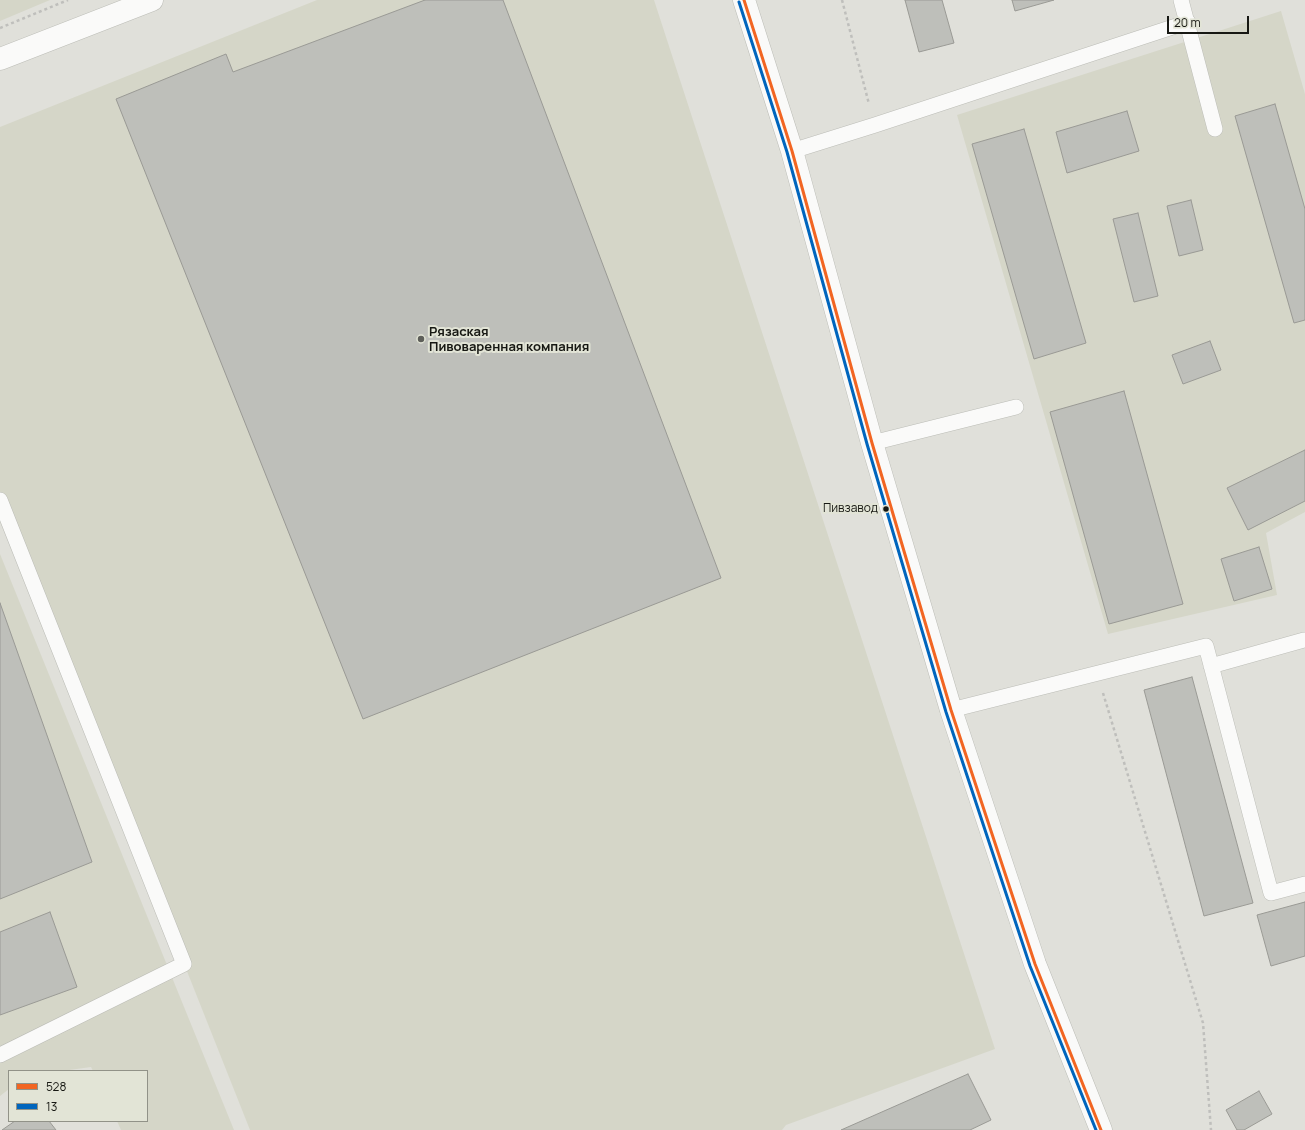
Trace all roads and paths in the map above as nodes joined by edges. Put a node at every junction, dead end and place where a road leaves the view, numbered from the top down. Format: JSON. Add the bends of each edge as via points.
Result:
{"nodes":[{"id":1,"x":68,"y":0,"type":"edge"},
{"id":2,"x":152,"y":0,"type":"edge"},
{"id":3,"x":744,"y":0,"type":"edge"},
{"id":4,"x":842,"y":0,"type":"edge"},
{"id":5,"x":1181,"y":0,"type":"edge"},
{"id":6,"x":1188,"y":22,"type":"junction"},
{"id":7,"x":0,"y":28,"type":"edge"},
{"id":8,"x":0,"y":59,"type":"edge"},
{"id":9,"x":875,"y":125,"type":"junction"},
{"id":10,"x":1215,"y":129,"type":"dead end"},
{"id":11,"x":792,"y":151,"type":"junction"},
{"id":12,"x":1016,"y":407,"type":"dead end"},
{"id":13,"x":872,"y":443,"type":"junction"},
{"id":14,"x":0,"y":500,"type":"edge"},
{"id":15,"x":1304,"y":640,"type":"edge"},
{"id":16,"x":1212,"y":666,"type":"junction"},
{"id":17,"x":1097,"y":674,"type":"junction"},
{"id":18,"x":951,"y":710,"type":"junction"},
{"id":19,"x":1305,"y":884,"type":"edge"},
{"id":20,"x":0,"y":1055,"type":"edge"},
{"id":21,"x":1101,"y":1130,"type":"edge"},
{"id":22,"x":1211,"y":1130,"type":"edge"}],
"edges":[{"from":1,"to":7,"type":"path"},
{"from":2,"to":8,"type":"main road"},
{"from":3,"to":11,"type":"main road"},
{"from":4,"to":9,"type":"path"},
{"from":5,"to":6,"type":"lane"},
{"from":6,"to":9,"type":"lane"},
{"from":6,"to":10,"type":"lane"},
{"from":9,"to":11,"type":"lane"},
{"from":11,"to":13,"type":"main road"},
{"from":12,"to":13,"type":"lane"},
{"from":13,"to":18,"type":"main road"},
{"from":14,"to":20,"type":"lane","via":[[184,964]]},
{"from":15,"to":16,"type":"lane"},
{"from":16,"to":17,"type":"lane","via":[[1206,646]]},
{"from":16,"to":19,"type":"lane","via":[[1271,893]]},
{"from":17,"to":18,"type":"lane"},
{"from":17,"to":22,"type":"path","via":[[1203,1023]]},
{"from":18,"to":21,"type":"main road","via":[[1035,964]]}]}
